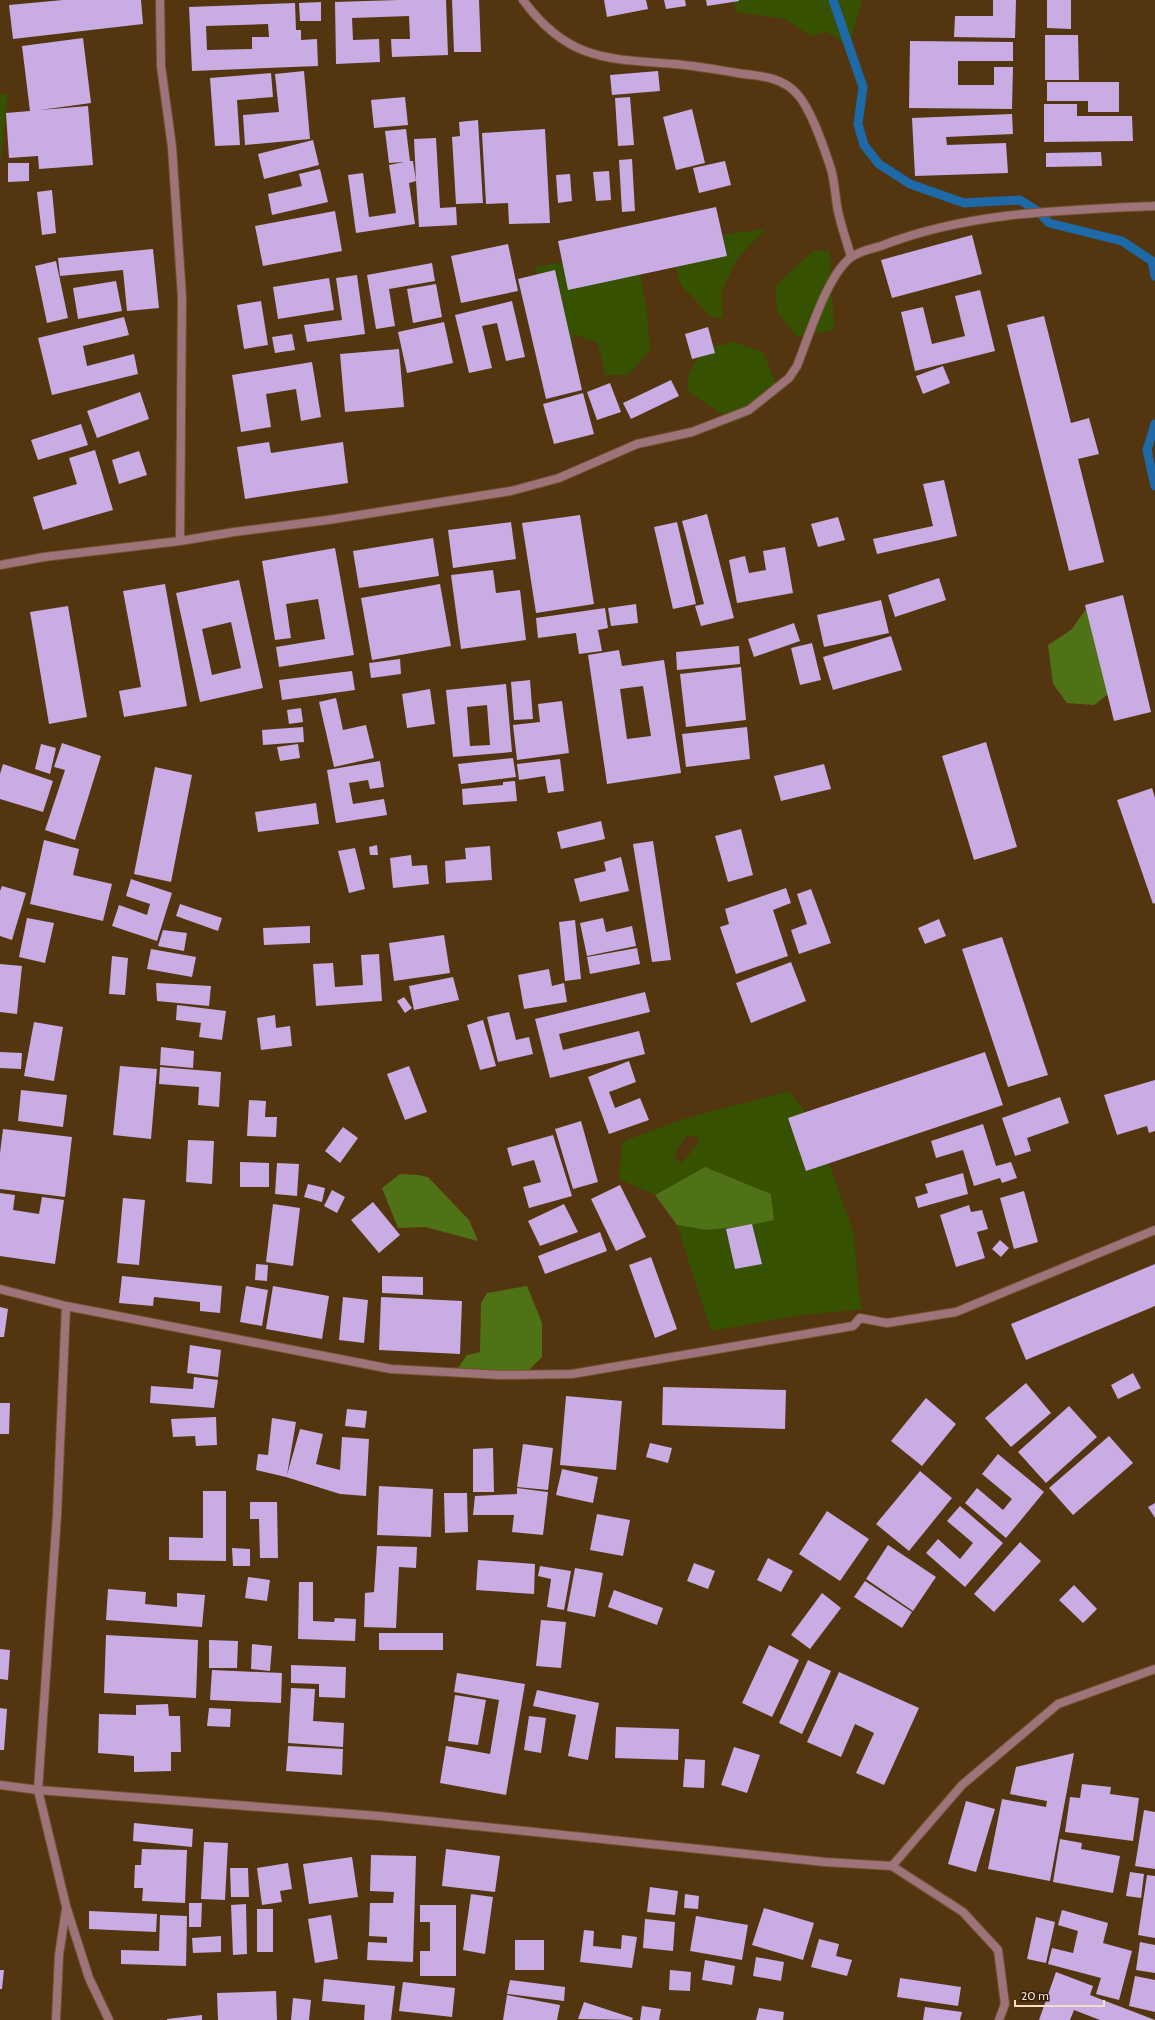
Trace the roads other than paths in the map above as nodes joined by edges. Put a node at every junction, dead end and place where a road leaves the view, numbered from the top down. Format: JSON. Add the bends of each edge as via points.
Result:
{"nodes":[{"id":1,"x":160,"y":0,"type":"edge"},
{"id":2,"x":523,"y":0,"type":"edge"},
{"id":3,"x":1155,"y":206,"type":"edge"},
{"id":4,"x":851,"y":257,"type":"junction"},
{"id":5,"x":180,"y":541,"type":"junction"},
{"id":6,"x":0,"y":565,"type":"edge"},
{"id":7,"x":1155,"y":1230,"type":"edge"},
{"id":8,"x":0,"y":1289,"type":"edge"},
{"id":9,"x":66,"y":1306,"type":"junction"},
{"id":10,"x":1155,"y":1669,"type":"edge"},
{"id":11,"x":0,"y":1785,"type":"edge"},
{"id":12,"x":38,"y":1790,"type":"junction"},
{"id":13,"x":892,"y":1866,"type":"junction"},
{"id":14,"x":66,"y":1906,"type":"junction"},
{"id":15,"x":56,"y":2020,"type":"edge"},
{"id":16,"x":109,"y":2020,"type":"edge"},
{"id":17,"x":999,"y":2020,"type":"edge"}],
"edges":[{"from":1,"to":5,"type":"street","via":[[161,66],[172,147],[182,297]]},
{"from":2,"to":4,"type":"street","via":[[564,42],[580,50],[628,62],[684,65],[767,77],[787,85],[798,95],[809,113],[831,170],[838,210]]},
{"from":3,"to":4,"type":"street","via":[[1039,212],[945,226],[907,236]]},
{"from":4,"to":5,"type":"street","via":[[835,275],[797,366],[788,378],[748,410],[692,432],[637,444],[559,478],[511,491]]},
{"from":5,"to":6,"type":"street","via":[[44,557]]},
{"from":7,"to":9,"type":"street","via":[[956,1312],[887,1323],[860,1318],[853,1326],[572,1374],[501,1375],[391,1369]]},
{"from":8,"to":9,"type":"street"},
{"from":9,"to":12,"type":"street","via":[[57,1515]]},
{"from":10,"to":13,"type":"street","via":[[1058,1704],[962,1785]]},
{"from":11,"to":12,"type":"street"},
{"from":12,"to":13,"type":"street","via":[[371,1816],[825,1862]]},
{"from":12,"to":14,"type":"street"},
{"from":13,"to":17,"type":"street","via":[[963,1912],[998,1950],[1005,2004]]},
{"from":14,"to":15,"type":"street"},
{"from":14,"to":16,"type":"street","via":[[89,1978]]}]}
